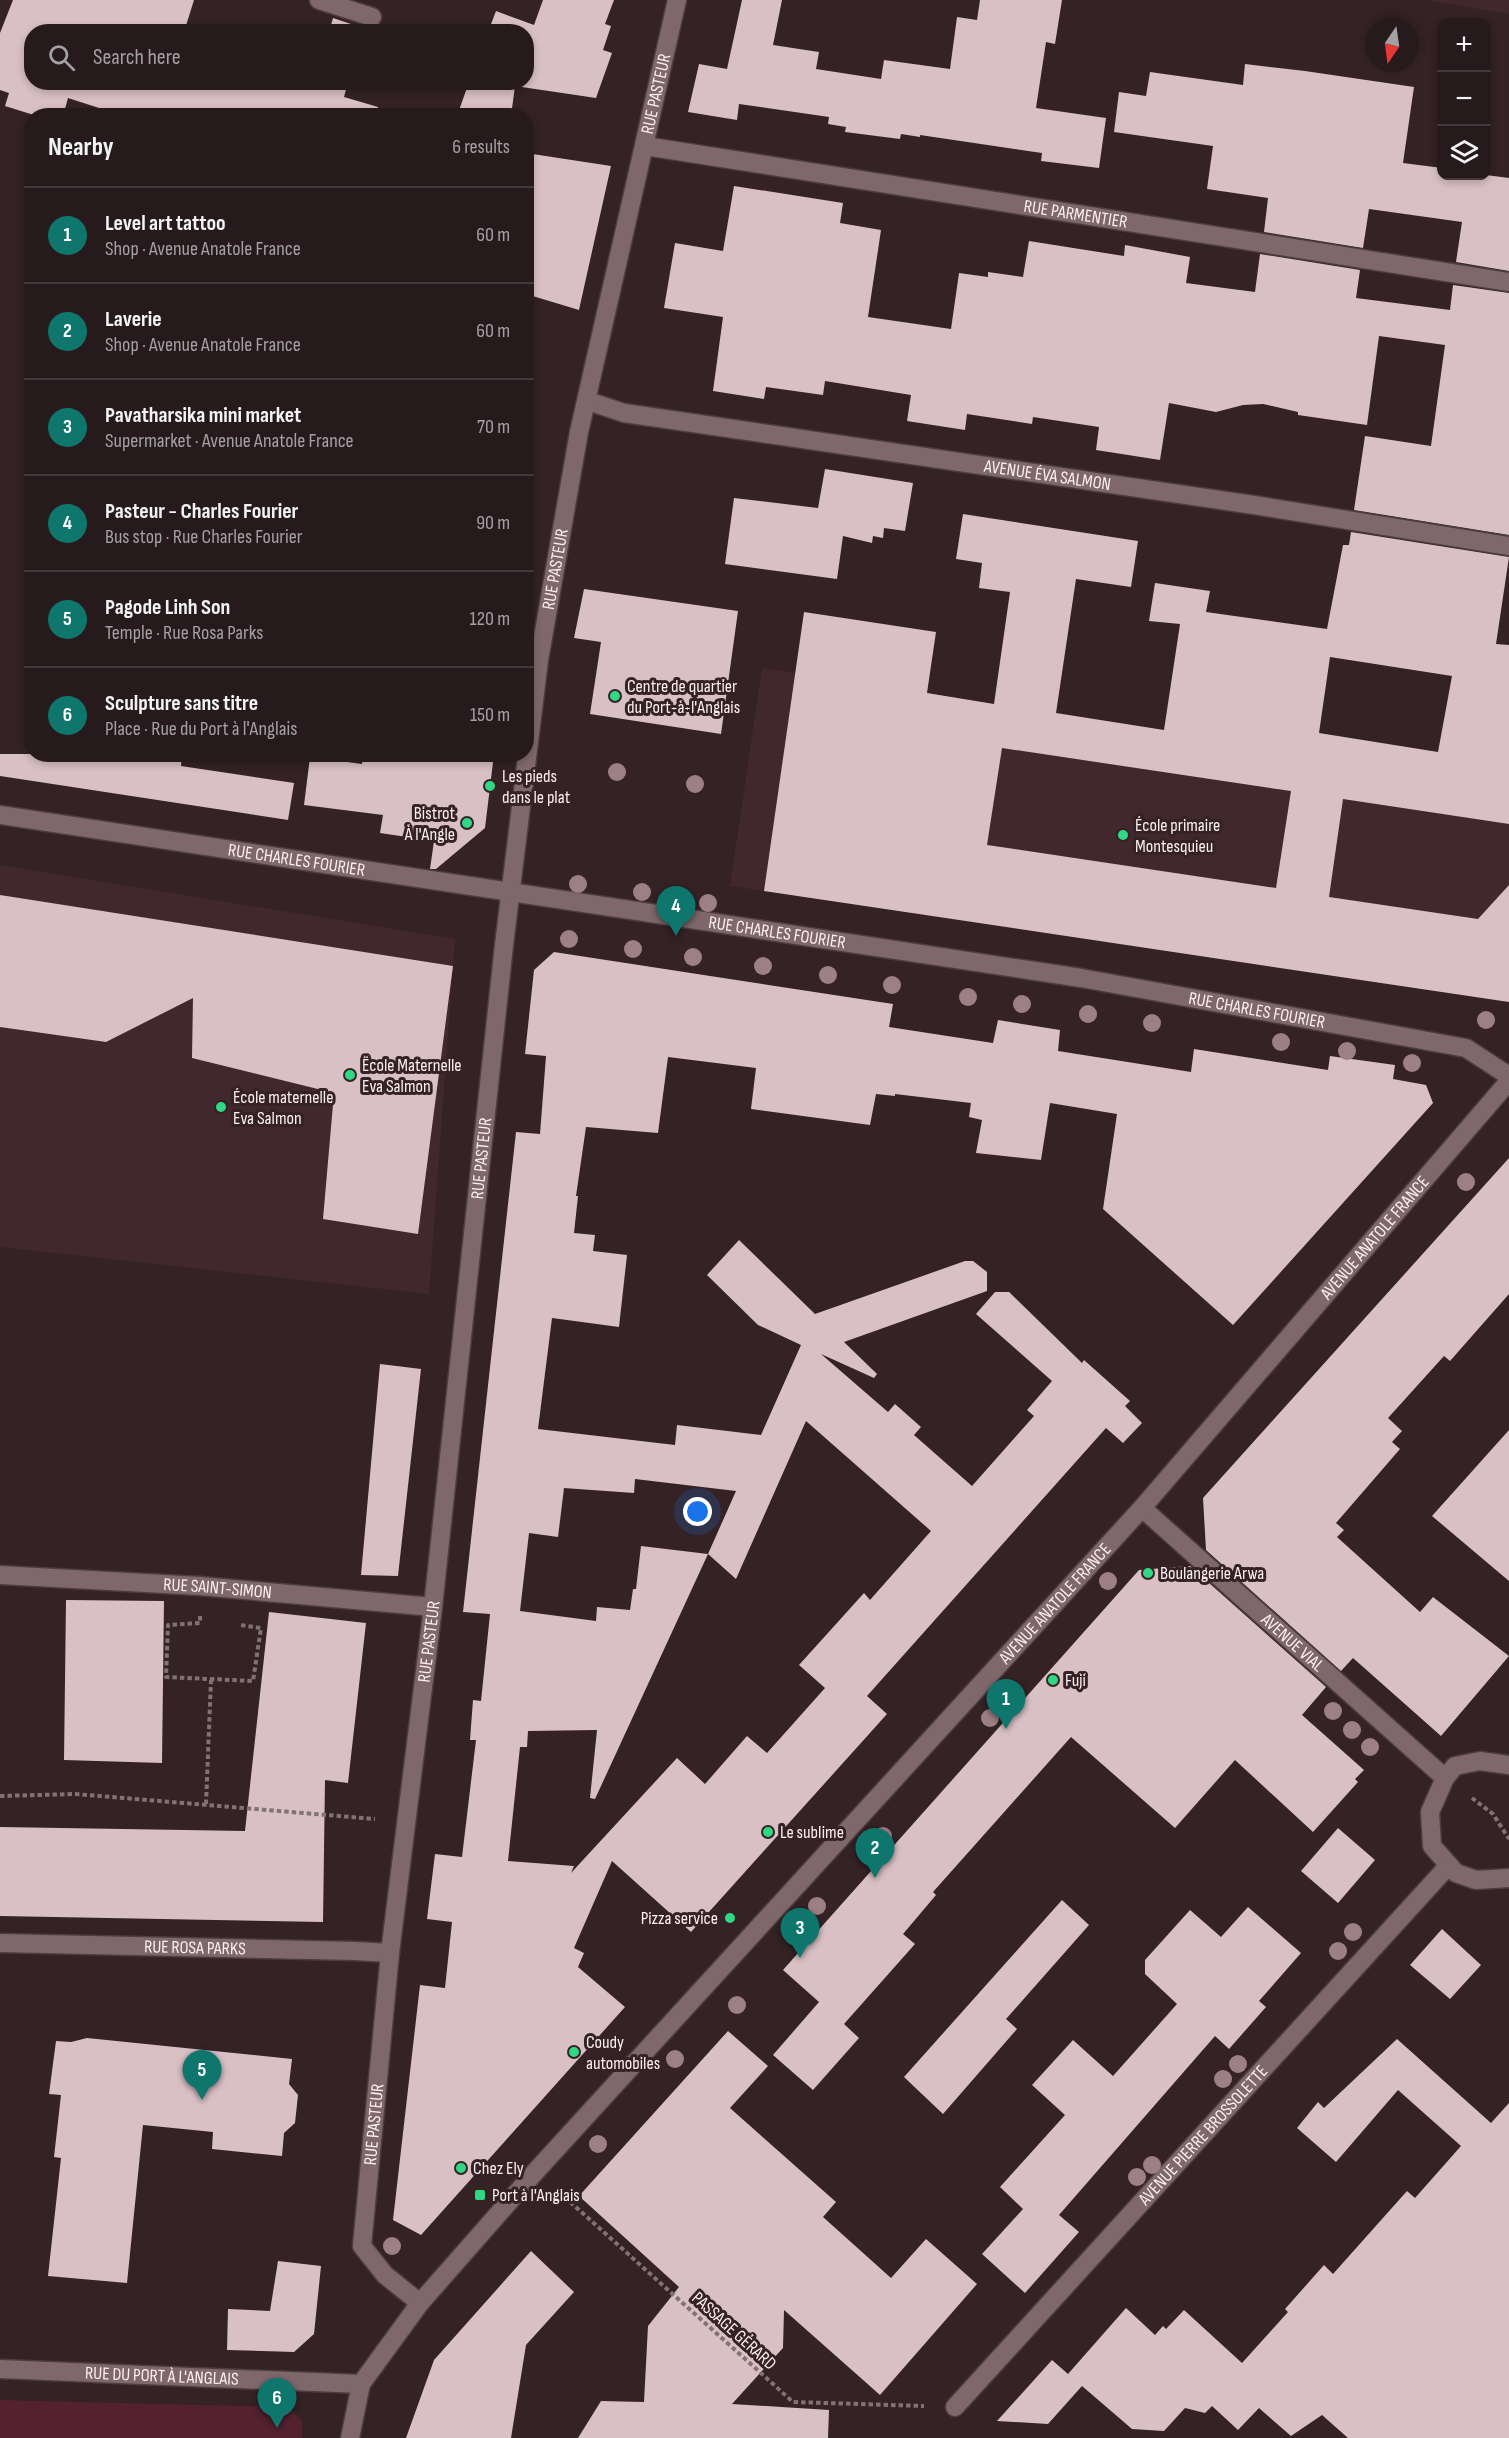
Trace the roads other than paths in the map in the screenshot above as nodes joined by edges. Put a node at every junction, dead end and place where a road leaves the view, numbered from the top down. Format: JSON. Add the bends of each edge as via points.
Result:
{"nodes":[{"id":1,"x":319,"y":0,"type":"edge"},
{"id":2,"x":677,"y":0,"type":"edge"},
{"id":3,"x":372,"y":17,"type":"dead end"},
{"id":4,"x":645,"y":146,"type":"junction"},
{"id":5,"x":1509,"y":282,"type":"edge"},
{"id":6,"x":588,"y":401,"type":"junction"},
{"id":7,"x":1509,"y":546,"type":"edge"},
{"id":8,"x":534,"y":699,"type":"edge"},
{"id":9,"x":526,"y":762,"type":"edge"},
{"id":10,"x":0,"y":815,"type":"edge"},
{"id":11,"x":510,"y":893,"type":"junction"},
{"id":12,"x":1509,"y":1076,"type":"edge"},
{"id":13,"x":1509,"y":1081,"type":"edge"},
{"id":14,"x":1142,"y":1508,"type":"junction"},
{"id":15,"x":0,"y":1575,"type":"edge"},
{"id":16,"x":433,"y":1607,"type":"junction"},
{"id":17,"x":1509,"y":1765,"type":"edge"},
{"id":18,"x":1445,"y":1778,"type":"junction"},
{"id":19,"x":1449,"y":1865,"type":"junction"},
{"id":20,"x":1509,"y":1878,"type":"edge"},
{"id":21,"x":0,"y":1943,"type":"edge"},
{"id":22,"x":390,"y":1953,"type":"junction"},
{"id":23,"x":420,"y":2302,"type":"junction"},
{"id":24,"x":0,"y":2369,"type":"edge"},
{"id":25,"x":361,"y":2384,"type":"junction"},
{"id":26,"x":955,"y":2406,"type":"road end"},
{"id":27,"x":350,"y":2438,"type":"edge"}],
"edges":[{"from":1,"to":3,"type":"street"},
{"from":2,"to":4,"type":"street","name":"RUE PASTEUR"},
{"from":4,"to":5,"type":"street","name":"RUE PARMENTIER"},
{"from":4,"to":6,"type":"street","name":"RUE PASTEUR"},
{"from":6,"to":7,"type":"street","name":"AVENUE ÉVA SALMON","via":[[624,413]]},
{"from":6,"to":8,"type":"street","name":"RUE PASTEUR","via":[[579,432]]},
{"from":9,"to":11,"type":"street","name":"RUE PASTEUR"},
{"from":10,"to":11,"type":"street","name":"RUE CHARLES FOURIER"},
{"from":11,"to":12,"type":"street","name":"RUE CHARLES FOURIER","via":[[1081,978],[1466,1048]]},
{"from":11,"to":16,"type":"street","name":"RUE PASTEUR"},
{"from":13,"to":14,"type":"street","name":"AVENUE ANATOLE FRANCE"},
{"from":14,"to":18,"type":"street","name":"AVENUE VIAL"},
{"from":14,"to":23,"type":"street","name":"AVENUE ANATOLE FRANCE"},
{"from":15,"to":16,"type":"street","name":"RUE SAINT-SIMON","via":[[200,1586]]},
{"from":16,"to":22,"type":"street","name":"RUE PASTEUR"},
{"from":17,"to":18,"type":"street","via":[[1467,1762],[1455,1766]]},
{"from":18,"to":19,"type":"street","via":[[1430,1812],[1430,1830],[1432,1846]]},
{"from":19,"to":20,"type":"street","via":[[1456,1873],[1476,1880]]},
{"from":19,"to":26,"type":"street","name":"AVENUE PIERRE BROSSOLETTE"},
{"from":21,"to":22,"type":"street","name":"RUE ROSA PARKS"},
{"from":22,"to":23,"type":"street","name":"RUE PASTEUR","via":[[362,2246],[385,2275]]},
{"from":23,"to":25,"type":"street","name":"AVENUE ANATOLE FRANCE"},
{"from":24,"to":25,"type":"street","name":"RUE DU PORT À L'ANGLAIS"},
{"from":25,"to":27,"type":"street"}]}
